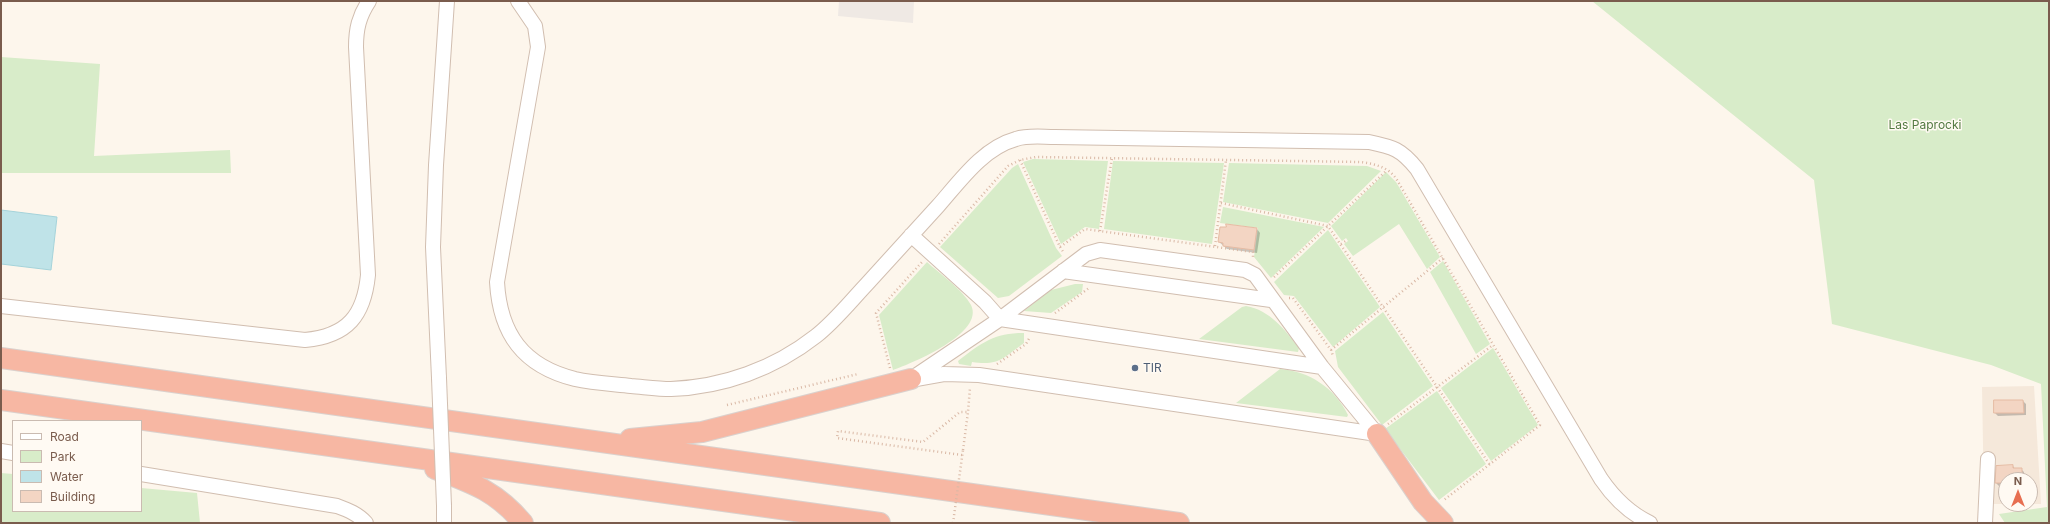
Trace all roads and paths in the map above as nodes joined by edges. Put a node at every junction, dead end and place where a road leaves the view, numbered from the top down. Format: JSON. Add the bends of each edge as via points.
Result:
{"nodes":[{"id":1,"x":369,"y":1,"type":"edge"},
{"id":2,"x":447,"y":1,"type":"edge"},
{"id":3,"x":518,"y":1,"type":"edge"},
{"id":4,"x":1112,"y":158,"type":"junction"},
{"id":5,"x":1226,"y":160,"type":"junction"},
{"id":6,"x":1387,"y":170,"type":"junction"},
{"id":7,"x":1221,"y":203,"type":"junction"},
{"id":8,"x":1328,"y":226,"type":"junction"},
{"id":9,"x":1100,"y":231,"type":"dead end"},
{"id":10,"x":912,"y":235,"type":"junction"},
{"id":11,"x":1347,"y":240,"type":"dead end"},
{"id":12,"x":1341,"y":244,"type":"junction"},
{"id":13,"x":1215,"y":246,"type":"dead end"},
{"id":14,"x":936,"y":247,"type":"dead end"},
{"id":15,"x":1060,"y":247,"type":"dead end"},
{"id":16,"x":926,"y":257,"type":"dead end"},
{"id":17,"x":1443,"y":258,"type":"junction"},
{"id":18,"x":1063,"y":264,"type":"junction"},
{"id":19,"x":1091,"y":275,"type":"junction"},
{"id":20,"x":1270,"y":282,"type":"dead end"},
{"id":21,"x":1271,"y":300,"type":"junction"},
{"id":22,"x":1,"y":306,"type":"edge"},
{"id":23,"x":1383,"y":307,"type":"junction"},
{"id":24,"x":1052,"y":315,"type":"dead end"},
{"id":25,"x":1000,"y":319,"type":"junction"},
{"id":26,"x":1032,"y":324,"type":"junction"},
{"id":27,"x":1493,"y":345,"type":"junction"},
{"id":28,"x":1331,"y":350,"type":"dead end"},
{"id":29,"x":1,"y":358,"type":"edge"},
{"id":30,"x":1322,"y":368,"type":"junction"},
{"id":31,"x":891,"y":373,"type":"dead end"},
{"id":32,"x":860,"y":374,"type":"dead end"},
{"id":33,"x":979,"y":375,"type":"junction"},
{"id":34,"x":911,"y":379,"type":"junction"},
{"id":35,"x":1437,"y":387,"type":"junction"},
{"id":36,"x":1,"y":400,"type":"edge"},
{"id":37,"x":727,"y":405,"type":"dead end"},
{"id":38,"x":968,"y":412,"type":"junction"},
{"id":39,"x":1382,"y":429,"type":"junction"},
{"id":40,"x":592,"y":442,"type":"junction"},
{"id":41,"x":1,"y":452,"type":"edge"},
{"id":42,"x":12,"y":453,"type":"edge"},
{"id":43,"x":962,"y":455,"type":"junction"},
{"id":44,"x":401,"y":456,"type":"junction"},
{"id":45,"x":1988,"y":458,"type":"dead end"},
{"id":46,"x":1490,"y":464,"type":"junction"},
{"id":47,"x":142,"y":474,"type":"edge"},
{"id":48,"x":1441,"y":502,"type":"dead end"},
{"id":49,"x":366,"y":523,"type":"edge"},
{"id":50,"x":444,"y":523,"type":"edge"},
{"id":51,"x":523,"y":523,"type":"edge"},
{"id":52,"x":880,"y":523,"type":"edge"},
{"id":53,"x":952,"y":523,"type":"edge"},
{"id":54,"x":1179,"y":523,"type":"edge"},
{"id":55,"x":1443,"y":523,"type":"edge"},
{"id":56,"x":1650,"y":523,"type":"edge"},
{"id":57,"x":1985,"y":523,"type":"edge"}],
"edges":[{"from":1,"to":22,"type":"street","via":[[361,13],[356,29],[368,274],[361,308],[351,322],[338,332],[323,338],[306,340]]},
{"from":2,"to":50,"type":"street","bridge":true,"via":[[433,247]]},
{"from":3,"to":10,"type":"street","via":[[535,26],[538,47],[497,282],[498,302],[501,316],[517,347],[548,370],[582,380],[669,389],[704,386],[736,378],[789,355],[817,335]]},
{"from":4,"to":5,"type":"path"},
{"from":4,"to":9,"type":"path"},
{"from":4,"to":14,"type":"path","via":[[1036,157],[1008,166]]},
{"from":5,"to":6,"type":"path","via":[[1361,162],[1375,164]]},
{"from":5,"to":7,"type":"path"},
{"from":6,"to":8,"type":"path"},
{"from":6,"to":17,"type":"path","via":[[1397,180]]},
{"from":7,"to":8,"type":"path"},
{"from":7,"to":13,"type":"path"},
{"from":8,"to":12,"type":"path"},
{"from":8,"to":20,"type":"path"},
{"from":10,"to":25,"type":"street"},
{"from":10,"to":56,"type":"street","via":[[981,159],[1015,139],[1030,137],[1369,142],[1393,146],[1407,156],[1417,169],[1601,479],[1612,495],[1625,507]]},
{"from":11,"to":12,"type":"path"},
{"from":12,"to":23,"type":"path"},
{"from":15,"to":18,"type":"path","via":[[1063,252]]},
{"from":16,"to":31,"type":"path","via":[[876,313]]},
{"from":17,"to":23,"type":"path"},
{"from":17,"to":27,"type":"path"},
{"from":18,"to":19,"type":"street"},
{"from":18,"to":21,"type":"street","via":[[1100,250],[1244,270],[1255,275]]},
{"from":18,"to":25,"type":"street"},
{"from":19,"to":21,"type":"street"},
{"from":19,"to":24,"type":"path","via":[[1089,290]]},
{"from":21,"to":30,"type":"street"},
{"from":23,"to":28,"type":"path"},
{"from":23,"to":35,"type":"path"},
{"from":25,"to":26,"type":"street"},
{"from":25,"to":34,"type":"street"},
{"from":26,"to":30,"type":"street"},
{"from":26,"to":33,"type":"path","via":[[1026,344],[994,366],[981,365]]},
{"from":27,"to":35,"type":"path"},
{"from":27,"to":46,"type":"path","via":[[1540,425]]},
{"from":29,"to":40,"type":"highway"},
{"from":30,"to":39,"type":"street"},
{"from":32,"to":37,"type":"path"},
{"from":33,"to":34,"type":"street","via":[[944,374]]},
{"from":33,"to":38,"type":"path","via":[[978,384],[971,384]]},
{"from":33,"to":39,"type":"street"},
{"from":34,"to":40,"type":"highway","via":[[702,432]]},
{"from":35,"to":39,"type":"path"},
{"from":35,"to":46,"type":"path"},
{"from":36,"to":44,"type":"highway"},
{"from":38,"to":43,"type":"path","bridge":true},
{"from":38,"to":43,"type":"path","via":[[960,412],[923,442],[838,431],[837,438]]},
{"from":39,"to":55,"type":"highway","via":[[1423,502]]},
{"from":40,"to":54,"type":"highway"},
{"from":41,"to":42,"type":"street"},
{"from":43,"to":53,"type":"path","bridge":true},
{"from":44,"to":51,"type":"highway","via":[[478,485],[498,499]]},
{"from":44,"to":52,"type":"highway"},
{"from":45,"to":57,"type":"street"},
{"from":46,"to":48,"type":"path"},
{"from":47,"to":49,"type":"street","via":[[337,506]]}]}
